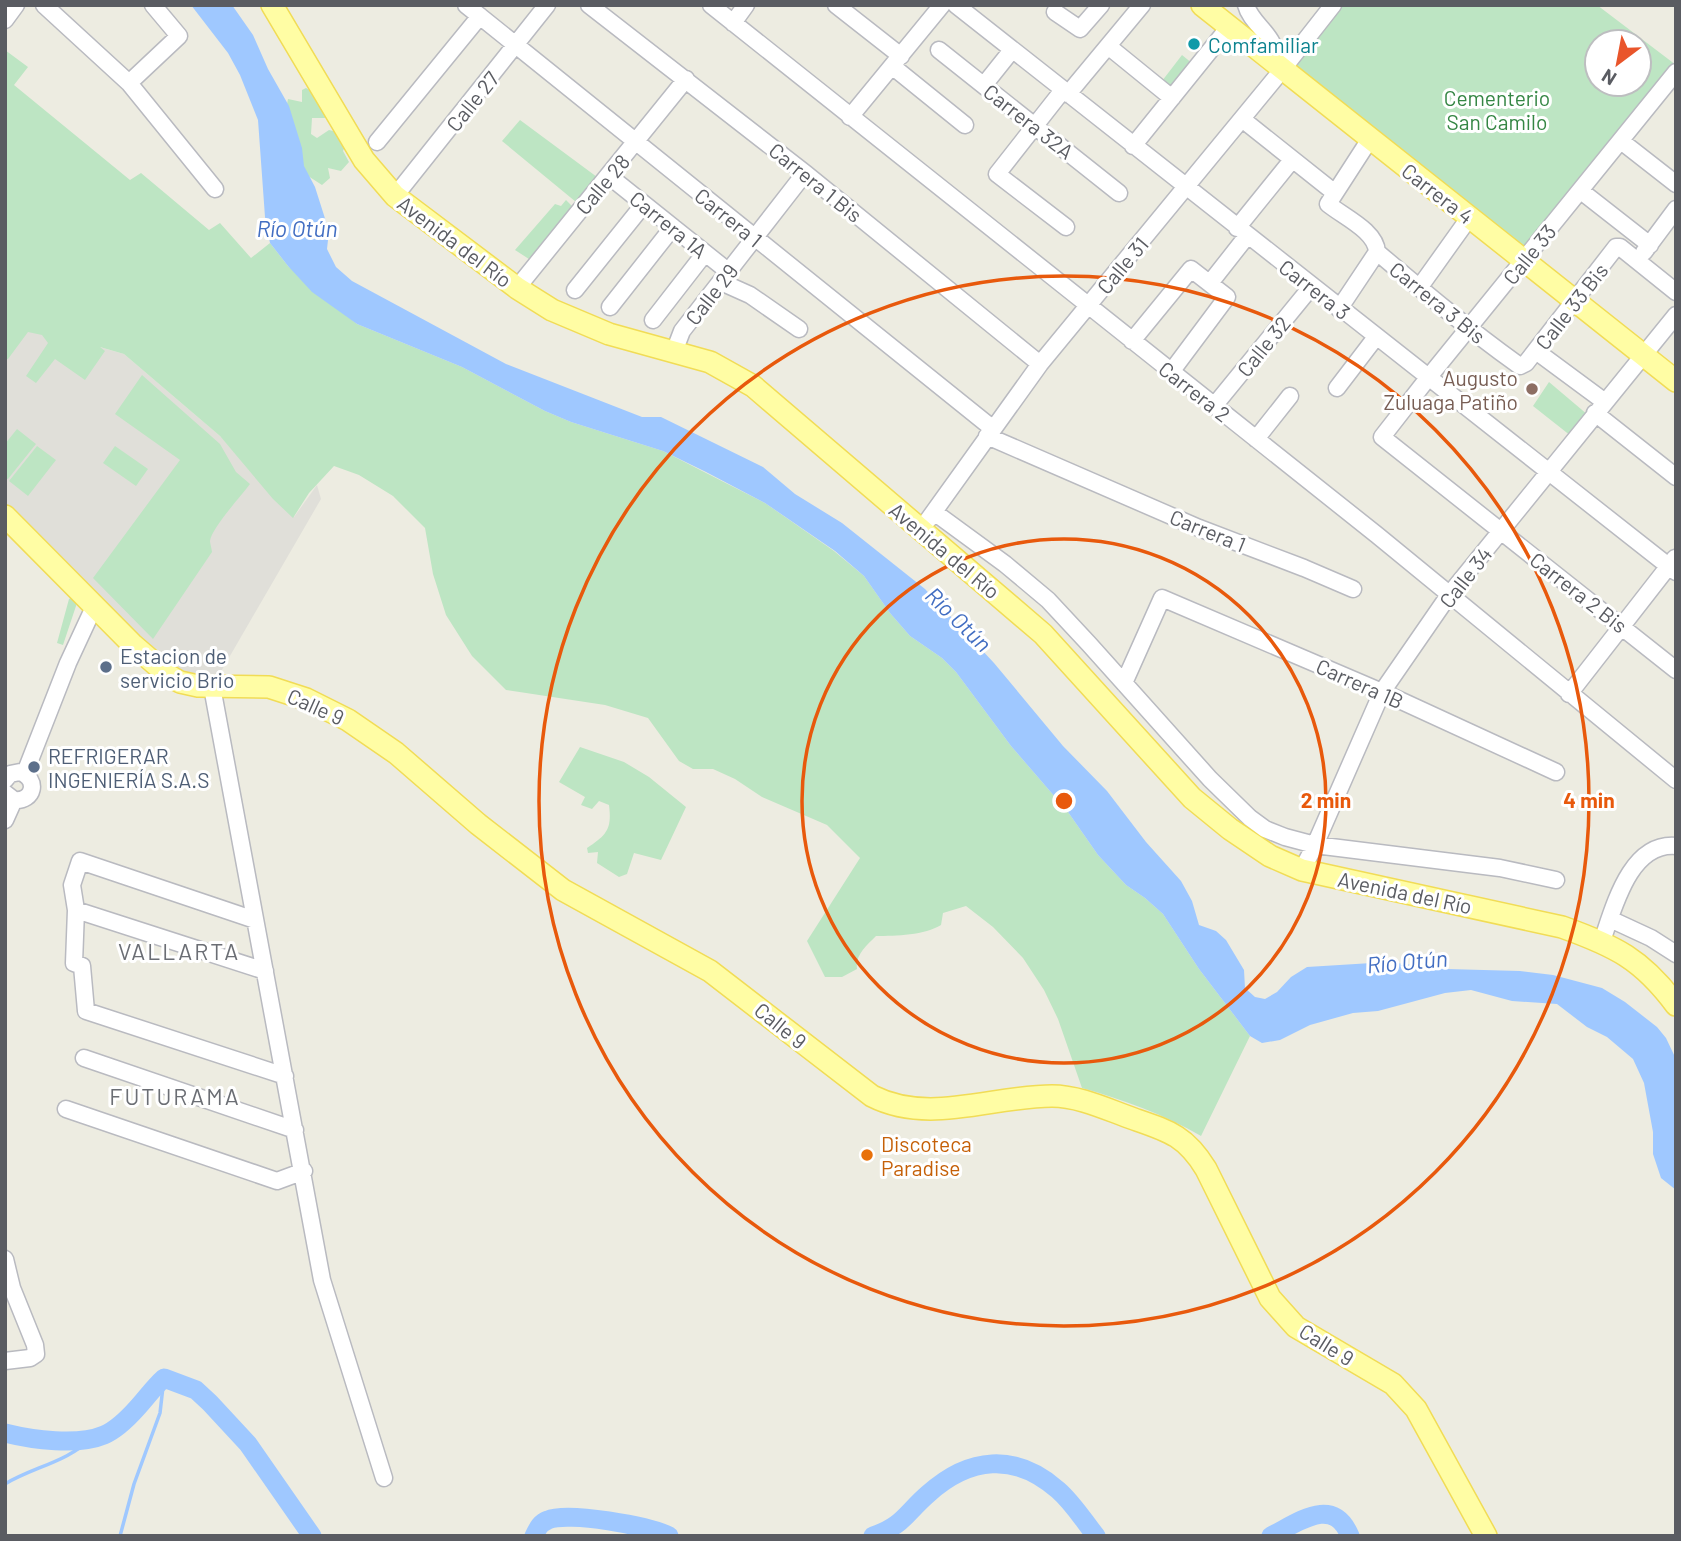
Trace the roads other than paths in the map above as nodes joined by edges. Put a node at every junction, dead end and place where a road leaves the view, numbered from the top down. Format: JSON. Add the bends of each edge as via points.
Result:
{"nodes":[{"id":1,"x":16,"y":5,"type":"edge"},
{"id":2,"x":44,"y":5,"type":"edge"},
{"id":3,"x":153,"y":5,"type":"edge"},
{"id":4,"x":272,"y":5,"type":"edge"},
{"id":5,"x":466,"y":5,"type":"edge"},
{"id":6,"x":547,"y":5,"type":"edge"},
{"id":7,"x":589,"y":5,"type":"edge"},
{"id":8,"x":711,"y":5,"type":"edge"},
{"id":9,"x":746,"y":5,"type":"edge"},
{"id":10,"x":836,"y":5,"type":"edge"},
{"id":11,"x":942,"y":5,"type":"edge"},
{"id":12,"x":956,"y":5,"type":"edge"},
{"id":13,"x":1142,"y":5,"type":"edge"},
{"id":14,"x":1202,"y":5,"type":"edge"},
{"id":15,"x":1246,"y":5,"type":"edge"},
{"id":16,"x":1328,"y":7,"type":"edge"},
{"id":17,"x":1099,"y":9,"type":"edge"},
{"id":18,"x":1055,"y":12,"type":"dead end"},
{"id":19,"x":480,"y":16,"type":"junction"},
{"id":20,"x":5,"y":20,"type":"edge"},
{"id":21,"x":733,"y":23,"type":"junction"},
{"id":22,"x":1229,"y":27,"type":"junction"},
{"id":23,"x":1120,"y":31,"type":"junction"},
{"id":24,"x":516,"y":46,"type":"junction"},
{"id":25,"x":1108,"y":46,"type":"junction"},
{"id":26,"x":939,"y":50,"type":"dead end"},
{"id":27,"x":1012,"y":50,"type":"junction"},
{"id":28,"x":896,"y":61,"type":"junction"},
{"id":29,"x":1274,"y":63,"type":"junction"},
{"id":30,"x":1676,"y":72,"type":"edge"},
{"id":31,"x":686,"y":79,"type":"junction"},
{"id":32,"x":129,"y":83,"type":"junction"},
{"id":33,"x":984,"y":85,"type":"junction"},
{"id":34,"x":1065,"y":92,"type":"junction"},
{"id":35,"x":1172,"y":98,"type":"junction"},
{"id":36,"x":850,"y":117,"type":"junction"},
{"id":37,"x":1242,"y":119,"type":"junction"},
{"id":38,"x":965,"y":125,"type":"dead end"},
{"id":39,"x":1035,"y":126,"type":"junction"},
{"id":40,"x":1370,"y":139,"type":"junction"},
{"id":41,"x":1621,"y":141,"type":"junction"},
{"id":42,"x":377,"y":142,"type":"dead end"},
{"id":43,"x":637,"y":142,"type":"junction"},
{"id":44,"x":1133,"y":146,"type":"junction"},
{"id":45,"x":1292,"y":160,"type":"junction"},
{"id":46,"x":805,"y":173,"type":"junction"},
{"id":47,"x":609,"y":176,"type":"junction"},
{"id":48,"x":1676,"y":184,"type":"edge"},
{"id":49,"x":1186,"y":188,"type":"junction"},
{"id":50,"x":215,"y":189,"type":"dead end"},
{"id":51,"x":1581,"y":191,"type":"junction"},
{"id":52,"x":1119,"y":192,"type":"dead end"},
{"id":53,"x":395,"y":196,"type":"junction"},
{"id":54,"x":1332,"y":199,"type":"junction"},
{"id":55,"x":644,"y":204,"type":"junction"},
{"id":56,"x":1676,"y":209,"type":"edge"},
{"id":57,"x":1469,"y":218,"type":"junction"},
{"id":58,"x":1066,"y":227,"type":"dead end"},
{"id":59,"x":673,"y":228,"type":"junction"},
{"id":60,"x":1242,"y":232,"type":"junction"},
{"id":61,"x":754,"y":238,"type":"junction"},
{"id":62,"x":1650,"y":245,"type":"junction"},
{"id":63,"x":1377,"y":252,"type":"junction"},
{"id":64,"x":705,"y":253,"type":"junction"},
{"id":65,"x":1523,"y":260,"type":"junction"},
{"id":66,"x":1638,"y":260,"type":"junction"},
{"id":67,"x":725,"y":277,"type":"junction"},
{"id":68,"x":1210,"y":283,"type":"junction"},
{"id":69,"x":1311,"y":286,"type":"junction"},
{"id":70,"x":517,"y":288,"type":"junction"},
{"id":71,"x":1419,"y":288,"type":"junction"},
{"id":72,"x":575,"y":290,"type":"dead end"},
{"id":73,"x":1676,"y":292,"type":"edge"},
{"id":74,"x":1574,"y":301,"type":"junction"},
{"id":75,"x":1088,"y":306,"type":"junction"},
{"id":76,"x":610,"y":307,"type":"dead end"},
{"id":77,"x":1339,"y":309,"type":"junction"},
{"id":78,"x":1676,"y":315,"type":"edge"},
{"id":79,"x":653,"y":320,"type":"dead end"},
{"id":80,"x":799,"y":329,"type":"dead end"},
{"id":81,"x":1468,"y":329,"type":"junction"},
{"id":82,"x":1376,"y":337,"type":"junction"},
{"id":83,"x":1132,"y":341,"type":"junction"},
{"id":84,"x":1536,"y":351,"type":"junction"},
{"id":85,"x":674,"y":352,"type":"junction"},
{"id":86,"x":1643,"y":355,"type":"junction"},
{"id":87,"x":1040,"y":364,"type":"junction"},
{"id":88,"x":1523,"y":365,"type":"joint"},
{"id":89,"x":1171,"y":372,"type":"junction"},
{"id":90,"x":1428,"y":378,"type":"junction"},
{"id":91,"x":1676,"y":381,"type":"edge"},
{"id":92,"x":1337,"y":388,"type":"dead end"},
{"id":93,"x":1290,"y":396,"type":"dead end"},
{"id":94,"x":1214,"y":406,"type":"junction"},
{"id":95,"x":1600,"y":408,"type":"junction"},
{"id":96,"x":990,"y":432,"type":"junction"},
{"id":97,"x":1382,"y":437,"type":"joint"},
{"id":98,"x":1256,"y":439,"type":"junction"},
{"id":99,"x":1549,"y":470,"type":"junction"},
{"id":100,"x":1676,"y":477,"type":"edge"},
{"id":101,"x":934,"y":512,"type":"junction"},
{"id":102,"x":5,"y":516,"type":"edge"},
{"id":103,"x":921,"y":531,"type":"junction"},
{"id":104,"x":1501,"y":531,"type":"junction"},
{"id":105,"x":1674,"y":565,"type":"edge"},
{"id":106,"x":1353,"y":589,"type":"dead end"},
{"id":107,"x":1449,"y":595,"type":"junction"},
{"id":108,"x":94,"y":607,"type":"junction"},
{"id":109,"x":1620,"y":625,"type":"junction"},
{"id":110,"x":1676,"y":670,"type":"edge"},
{"id":111,"x":1124,"y":682,"type":"junction"},
{"id":112,"x":212,"y":687,"type":"junction"},
{"id":113,"x":1382,"y":692,"type":"junction"},
{"id":114,"x":1569,"y":694,"type":"junction"},
{"id":115,"x":1556,"y":772,"type":"dead end"},
{"id":116,"x":25,"y":773,"type":"junction"},
{"id":117,"x":5,"y":780,"type":"edge"},
{"id":118,"x":1676,"y":780,"type":"edge"},
{"id":119,"x":9,"y":796,"type":"edge"},
{"id":120,"x":5,"y":820,"type":"edge"},
{"id":121,"x":1315,"y":845,"type":"junction"},
{"id":122,"x":1676,"y":846,"type":"edge"},
{"id":123,"x":1302,"y":870,"type":"junction"},
{"id":124,"x":1556,"y":880,"type":"dead end"},
{"id":125,"x":76,"y":910,"type":"junction"},
{"id":126,"x":1610,"y":919,"type":"junction"},
{"id":127,"x":255,"y":920,"type":"junction"},
{"id":128,"x":1602,"y":941,"type":"junction"},
{"id":129,"x":1676,"y":954,"type":"edge"},
{"id":130,"x":265,"y":971,"type":"junction"},
{"id":131,"x":1676,"y":1005,"type":"edge"},
{"id":132,"x":84,"y":1058,"type":"dead end"},
{"id":133,"x":285,"y":1076,"type":"junction"},
{"id":134,"x":66,"y":1109,"type":"dead end"},
{"id":135,"x":295,"y":1130,"type":"junction"},
{"id":136,"x":304,"y":1171,"type":"junction"},
{"id":137,"x":5,"y":1259,"type":"edge"},
{"id":138,"x":5,"y":1361,"type":"edge"},
{"id":139,"x":384,"y":1478,"type":"dead end"},
{"id":140,"x":1486,"y":1536,"type":"edge"}],
"edges":[{"from":1,"to":20,"type":"street"},
{"from":2,"to":32,"type":"street"},
{"from":3,"to":32,"type":"street","via":[[179,36]]},
{"from":4,"to":53,"type":"main road","name":"Avenida del Río","via":[[364,160]]},
{"from":5,"to":19,"type":"street","name":"Carrera 1"},
{"from":6,"to":24,"type":"street","name":"Calle 27"},
{"from":7,"to":31,"type":"street","name":"Carrera 1 Bis"},
{"from":8,"to":21,"type":"street","name":"Carrera 2"},
{"from":9,"to":21,"type":"street"},
{"from":10,"to":28,"type":"street"},
{"from":11,"to":28,"type":"street"},
{"from":12,"to":27,"type":"street","name":"Carrera 3"},
{"from":13,"to":23,"type":"street"},
{"from":14,"to":22,"type":"main road","name":"Carrera 4"},
{"from":15,"to":29,"type":"street","via":[[1267,32]]},
{"from":16,"to":29,"type":"street","name":"Calle 31"},
{"from":17,"to":18,"type":"street","via":[[1080,29]]},
{"from":17,"to":23,"type":"street"},
{"from":19,"to":24,"type":"street","name":"Carrera 1"},
{"from":19,"to":42,"type":"street"},
{"from":21,"to":36,"type":"street","name":"Carrera 2"},
{"from":22,"to":29,"type":"main road","name":"Carrera 4"},
{"from":22,"to":35,"type":"street"},
{"from":23,"to":25,"type":"street"},
{"from":24,"to":43,"type":"street","name":"Carrera 1"},
{"from":24,"to":53,"type":"street","name":"Calle 27"},
{"from":25,"to":34,"type":"street"},
{"from":25,"to":35,"type":"street"},
{"from":26,"to":33,"type":"street","name":"Carrera 32A"},
{"from":27,"to":33,"type":"street"},
{"from":27,"to":34,"type":"street","name":"Carrera 3"},
{"from":28,"to":36,"type":"street"},
{"from":28,"to":38,"type":"street"},
{"from":29,"to":37,"type":"street","name":"Calle 31"},
{"from":29,"to":40,"type":"main road","name":"Carrera 4"},
{"from":30,"to":41,"type":"street","name":"Calle 33"},
{"from":31,"to":43,"type":"street","name":"Calle 28"},
{"from":31,"to":46,"type":"street","name":"Carrera 1 Bis"},
{"from":32,"to":50,"type":"street"},
{"from":33,"to":39,"type":"street","name":"Carrera 32A"},
{"from":34,"to":39,"type":"street"},
{"from":34,"to":44,"type":"street","name":"Carrera 3"},
{"from":35,"to":44,"type":"street"},
{"from":36,"to":75,"type":"street","name":"Carrera 2"},
{"from":37,"to":45,"type":"street","name":"Carrera 3 Bis"},
{"from":37,"to":49,"type":"street","name":"Calle 31"},
{"from":39,"to":52,"type":"street","name":"Carrera 32A"},
{"from":39,"to":58,"type":"street","via":[[997,174]]},
{"from":40,"to":54,"type":"street"},
{"from":40,"to":57,"type":"main road","name":"Carrera 4"},
{"from":41,"to":48,"type":"street"},
{"from":41,"to":51,"type":"street","name":"Calle 33"},
{"from":43,"to":47,"type":"street","name":"Calle 28"},
{"from":43,"to":61,"type":"street","name":"Carrera 1"},
{"from":44,"to":49,"type":"street","name":"Carrera 3"},
{"from":45,"to":54,"type":"street","name":"Carrera 3 Bis"},
{"from":45,"to":60,"type":"street"},
{"from":46,"to":61,"type":"street","name":"Calle 29"},
{"from":46,"to":87,"type":"street","name":"Carrera 1 Bis"},
{"from":47,"to":55,"type":"street","name":"Carrera 1A"},
{"from":47,"to":70,"type":"street","name":"Calle 28"},
{"from":49,"to":60,"type":"street","name":"Carrera 3"},
{"from":49,"to":75,"type":"street","name":"Calle 31"},
{"from":51,"to":62,"type":"street"},
{"from":51,"to":65,"type":"street","name":"Calle 33"},
{"from":53,"to":70,"type":"main road","name":"Avenida del Río"},
{"from":54,"to":63,"type":"street","name":"Carrera 3 Bis","via":[[1371,236]]},
{"from":55,"to":59,"type":"street","name":"Carrera 1A"},
{"from":55,"to":72,"type":"street"},
{"from":56,"to":62,"type":"street"},
{"from":57,"to":65,"type":"main road","name":"Carrera 4"},
{"from":57,"to":71,"type":"street"},
{"from":59,"to":64,"type":"street","name":"Carrera 1A"},
{"from":59,"to":76,"type":"street"},
{"from":60,"to":68,"type":"street"},
{"from":60,"to":69,"type":"street","name":"Carrera 3"},
{"from":61,"to":67,"type":"street","name":"Calle 29"},
{"from":61,"to":96,"type":"street","name":"Carrera 1"},
{"from":62,"to":66,"type":"street"},
{"from":63,"to":71,"type":"street","name":"Carrera 3 Bis"},
{"from":63,"to":77,"type":"street"},
{"from":64,"to":67,"type":"street","name":"Carrera 1A"},
{"from":64,"to":79,"type":"street"},
{"from":65,"to":74,"type":"main road","name":"Carrera 4"},
{"from":65,"to":81,"type":"street","name":"Calle 33"},
{"from":66,"to":73,"type":"street"},
{"from":66,"to":74,"type":"street","name":"Calle 33 Bis","via":[[1616,247]]},
{"from":67,"to":80,"type":"street","name":"Carrera 1A"},
{"from":67,"to":85,"type":"street","name":"Calle 29","via":[[682,331]]},
{"from":68,"to":83,"type":"street","via":[[1191,269]]},
{"from":68,"to":89,"type":"street","via":[[1227,297]]},
{"from":69,"to":77,"type":"street","name":"Carrera 3"},
{"from":69,"to":94,"type":"street","name":"Calle 32"},
{"from":70,"to":85,"type":"main road","name":"Avenida del Río","via":[[583,324]]},
{"from":71,"to":81,"type":"street","name":"Carrera 3 Bis"},
{"from":74,"to":84,"type":"street","name":"Calle 33 Bis"},
{"from":74,"to":86,"type":"main road","name":"Carrera 4"},
{"from":75,"to":83,"type":"street","name":"Carrera 2"},
{"from":75,"to":87,"type":"street","name":"Calle 31"},
{"from":77,"to":82,"type":"street","name":"Carrera 3"},
{"from":78,"to":86,"type":"street","name":"Calle 34"},
{"from":81,"to":88,"type":"street","name":"Carrera 3 Bis"},
{"from":81,"to":90,"type":"street","name":"Calle 33"},
{"from":82,"to":90,"type":"street","name":"Carrera 3"},
{"from":82,"to":92,"type":"street"},
{"from":83,"to":89,"type":"street","name":"Carrera 2"},
{"from":84,"to":88,"type":"street","name":"Calle 33 Bis"},
{"from":84,"to":95,"type":"street"},
{"from":85,"to":103,"type":"main road","name":"Avenida del Río","via":[[710,362],[753,386]]},
{"from":86,"to":91,"type":"main road","name":"Carrera 4"},
{"from":86,"to":95,"type":"street","name":"Calle 34"},
{"from":87,"to":96,"type":"street","name":"Calle 31"},
{"from":89,"to":94,"type":"street","name":"Carrera 2"},
{"from":90,"to":97,"type":"street","name":"Calle 33"},
{"from":90,"to":99,"type":"street","name":"Carrera 3"},
{"from":93,"to":98,"type":"street"},
{"from":94,"to":98,"type":"street","name":"Carrera 2"},
{"from":95,"to":99,"type":"street","name":"Calle 34"},
{"from":95,"to":100,"type":"street"},
{"from":96,"to":101,"type":"street","name":"Calle 31"},
{"from":96,"to":106,"type":"street","name":"Carrera 1","via":[[1199,528]]},
{"from":97,"to":104,"type":"street","name":"Carrera 2 Bis"},
{"from":98,"to":107,"type":"street","name":"Carrera 2"},
{"from":99,"to":104,"type":"street","name":"Calle 34"},
{"from":99,"to":105,"type":"street","name":"Carrera 3"},
{"from":101,"to":103,"type":"street","name":"Calle 31"},
{"from":101,"to":111,"type":"street","via":[[1048,600]]},
{"from":102,"to":108,"type":"main road","name":"Calle 9"},
{"from":103,"to":123,"type":"main road","name":"Avenida del Río","via":[[1043,634],[1192,798],[1260,849]]},
{"from":104,"to":107,"type":"street","name":"Calle 34"},
{"from":104,"to":109,"type":"street","name":"Carrera 2 Bis"},
{"from":105,"to":109,"type":"street"},
{"from":107,"to":113,"type":"street","name":"Calle 34"},
{"from":107,"to":114,"type":"street","name":"Carrera 2"},
{"from":108,"to":112,"type":"main road","name":"Calle 9","via":[[168,675],[187,684]]},
{"from":108,"to":116,"type":"street"},
{"from":109,"to":110,"type":"street","name":"Carrera 2 Bis"},
{"from":109,"to":114,"type":"street"},
{"from":111,"to":113,"type":"street","name":"Carrera 1B","via":[[1162,598]]},
{"from":111,"to":121,"type":"street","via":[[1250,818],[1285,838]]},
{"from":112,"to":127,"type":"street"},
{"from":112,"to":140,"type":"main road","name":"Calle 9","via":[[269,687],[348,720],[397,753],[563,890],[710,971],[886,1103],[942,1109],[1054,1096],[1093,1104],[1173,1132],[1197,1154],[1270,1298],[1296,1327],[1401,1390]]},
{"from":113,"to":115,"type":"street","name":"Carrera 1B"},
{"from":113,"to":121,"type":"street","name":"Calle 34"},
{"from":114,"to":118,"type":"street","name":"Carrera 2"},
{"from":116,"to":117,"type":"street","via":[[15,772]]},
{"from":116,"to":119,"type":"street","via":[[33,785],[30,794],[23,800]]},
{"from":119,"to":120,"type":"street"},
{"from":121,"to":123,"type":"street","name":"Calle 34"},
{"from":121,"to":124,"type":"street","via":[[1500,868]]},
{"from":122,"to":126,"type":"street","via":[[1652,850],[1638,861]]},
{"from":123,"to":128,"type":"main road","name":"Avenida del Río","via":[[1562,926]]},
{"from":125,"to":127,"type":"street","via":[[72,885],[80,862]]},
{"from":125,"to":130,"type":"street"},
{"from":125,"to":133,"type":"street","via":[[74,962],[82,966],[86,1011]]},
{"from":126,"to":128,"type":"street"},
{"from":126,"to":129,"type":"street"},
{"from":127,"to":130,"type":"street"},
{"from":128,"to":131,"type":"main road","name":"Avenida del Río","via":[[1658,980]]},
{"from":130,"to":133,"type":"street"},
{"from":132,"to":135,"type":"street"},
{"from":133,"to":135,"type":"street"},
{"from":134,"to":136,"type":"street","via":[[277,1181]]},
{"from":135,"to":136,"type":"street"},
{"from":136,"to":139,"type":"street","via":[[322,1280]]},
{"from":137,"to":138,"type":"street","via":[[36,1354],[30,1359]]}]}
